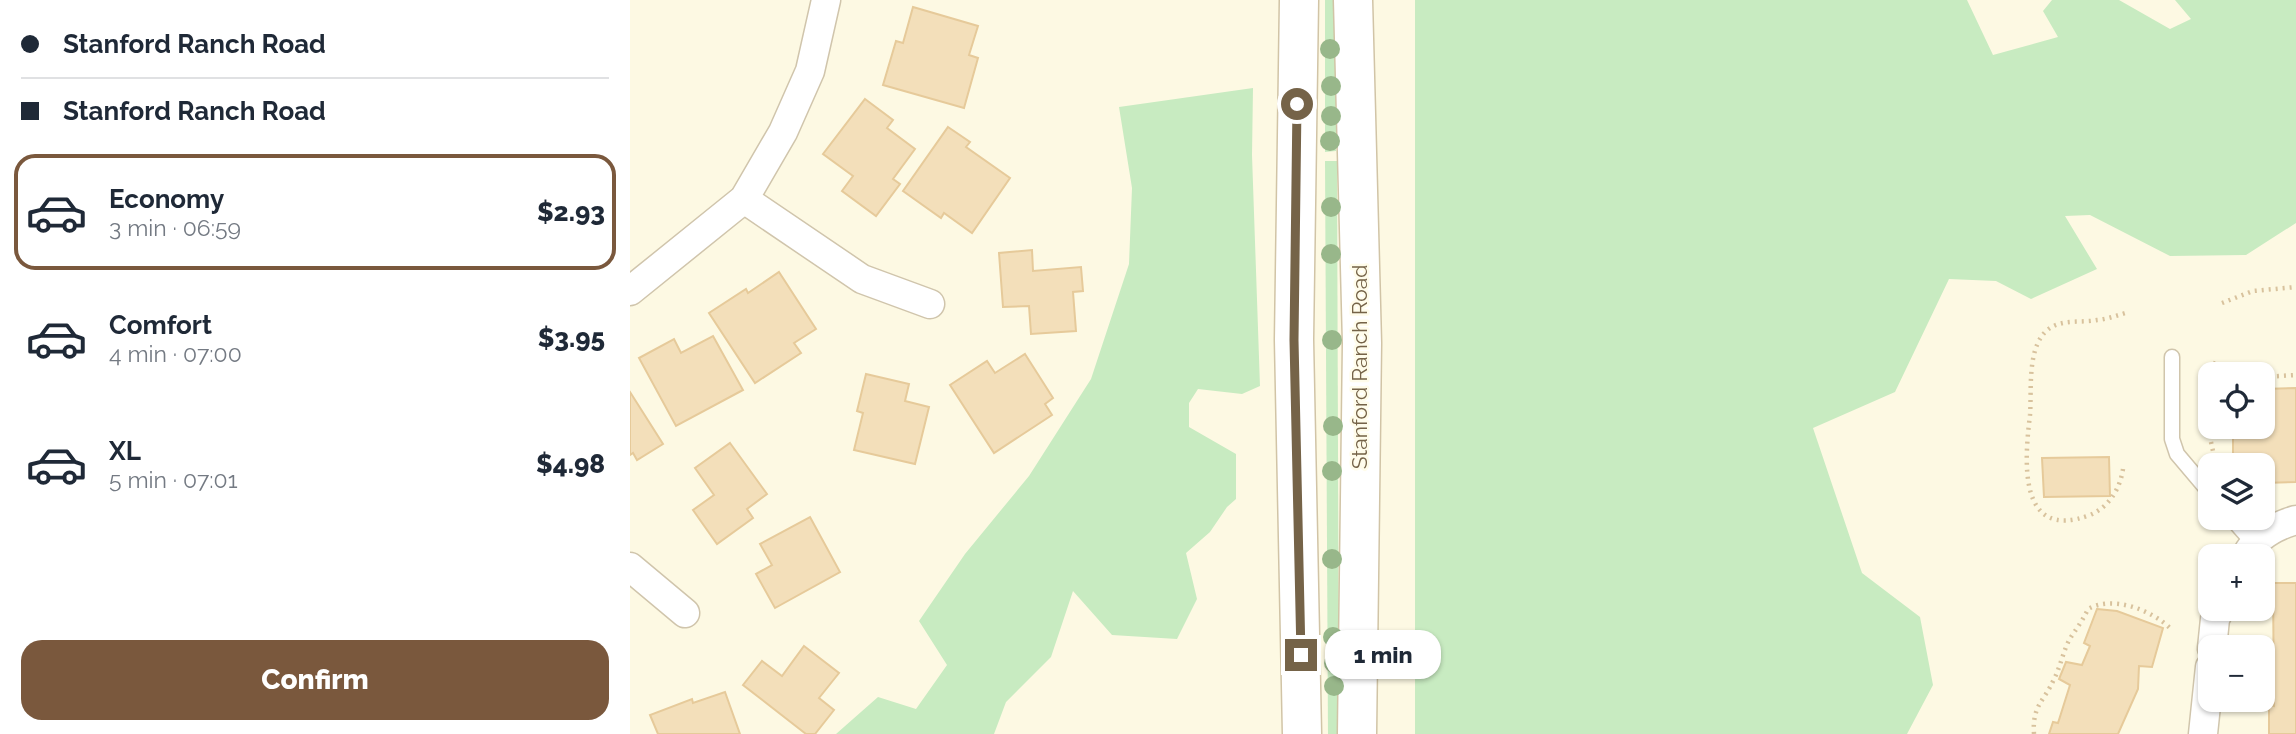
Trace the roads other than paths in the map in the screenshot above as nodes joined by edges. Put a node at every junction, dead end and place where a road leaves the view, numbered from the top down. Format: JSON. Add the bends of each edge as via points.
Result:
{"nodes":[{"id":1,"x":826,"y":0,"type":"edge"},
{"id":2,"x":1299,"y":0,"type":"edge"},
{"id":3,"x":1353,"y":0,"type":"edge"},
{"id":4,"x":744,"y":199,"type":"junction"},
{"id":5,"x":630,"y":291,"type":"edge"},
{"id":6,"x":930,"y":304,"type":"dead end"},
{"id":7,"x":2172,"y":357,"type":"dead end"},
{"id":8,"x":2198,"y":479,"type":"edge"},
{"id":9,"x":2296,"y":520,"type":"edge"},
{"id":10,"x":2256,"y":544,"type":"edge"},
{"id":11,"x":630,"y":567,"type":"edge"},
{"id":12,"x":685,"y":613,"type":"dead end"},
{"id":13,"x":2205,"y":712,"type":"edge"},
{"id":14,"x":1302,"y":734,"type":"edge"},
{"id":15,"x":1357,"y":734,"type":"edge"},
{"id":16,"x":2203,"y":734,"type":"edge"}],
"edges":[{"from":1,"to":4,"type":"street","via":[[810,71],[783,132]]},
{"from":2,"to":14,"type":"main road","via":[[1294,340]]},
{"from":3,"to":15,"type":"main road","name":"Stanford Ranch Road","via":[[1362,342]]},
{"from":4,"to":5,"type":"street"},
{"from":4,"to":6,"type":"street","via":[[862,279]]},
{"from":7,"to":8,"type":"lane","via":[[2172,439],[2177,454]]},
{"from":9,"to":10,"type":"street","via":[[2280,524]]},
{"from":11,"to":12,"type":"street"},
{"from":13,"to":16,"type":"street"}]}
